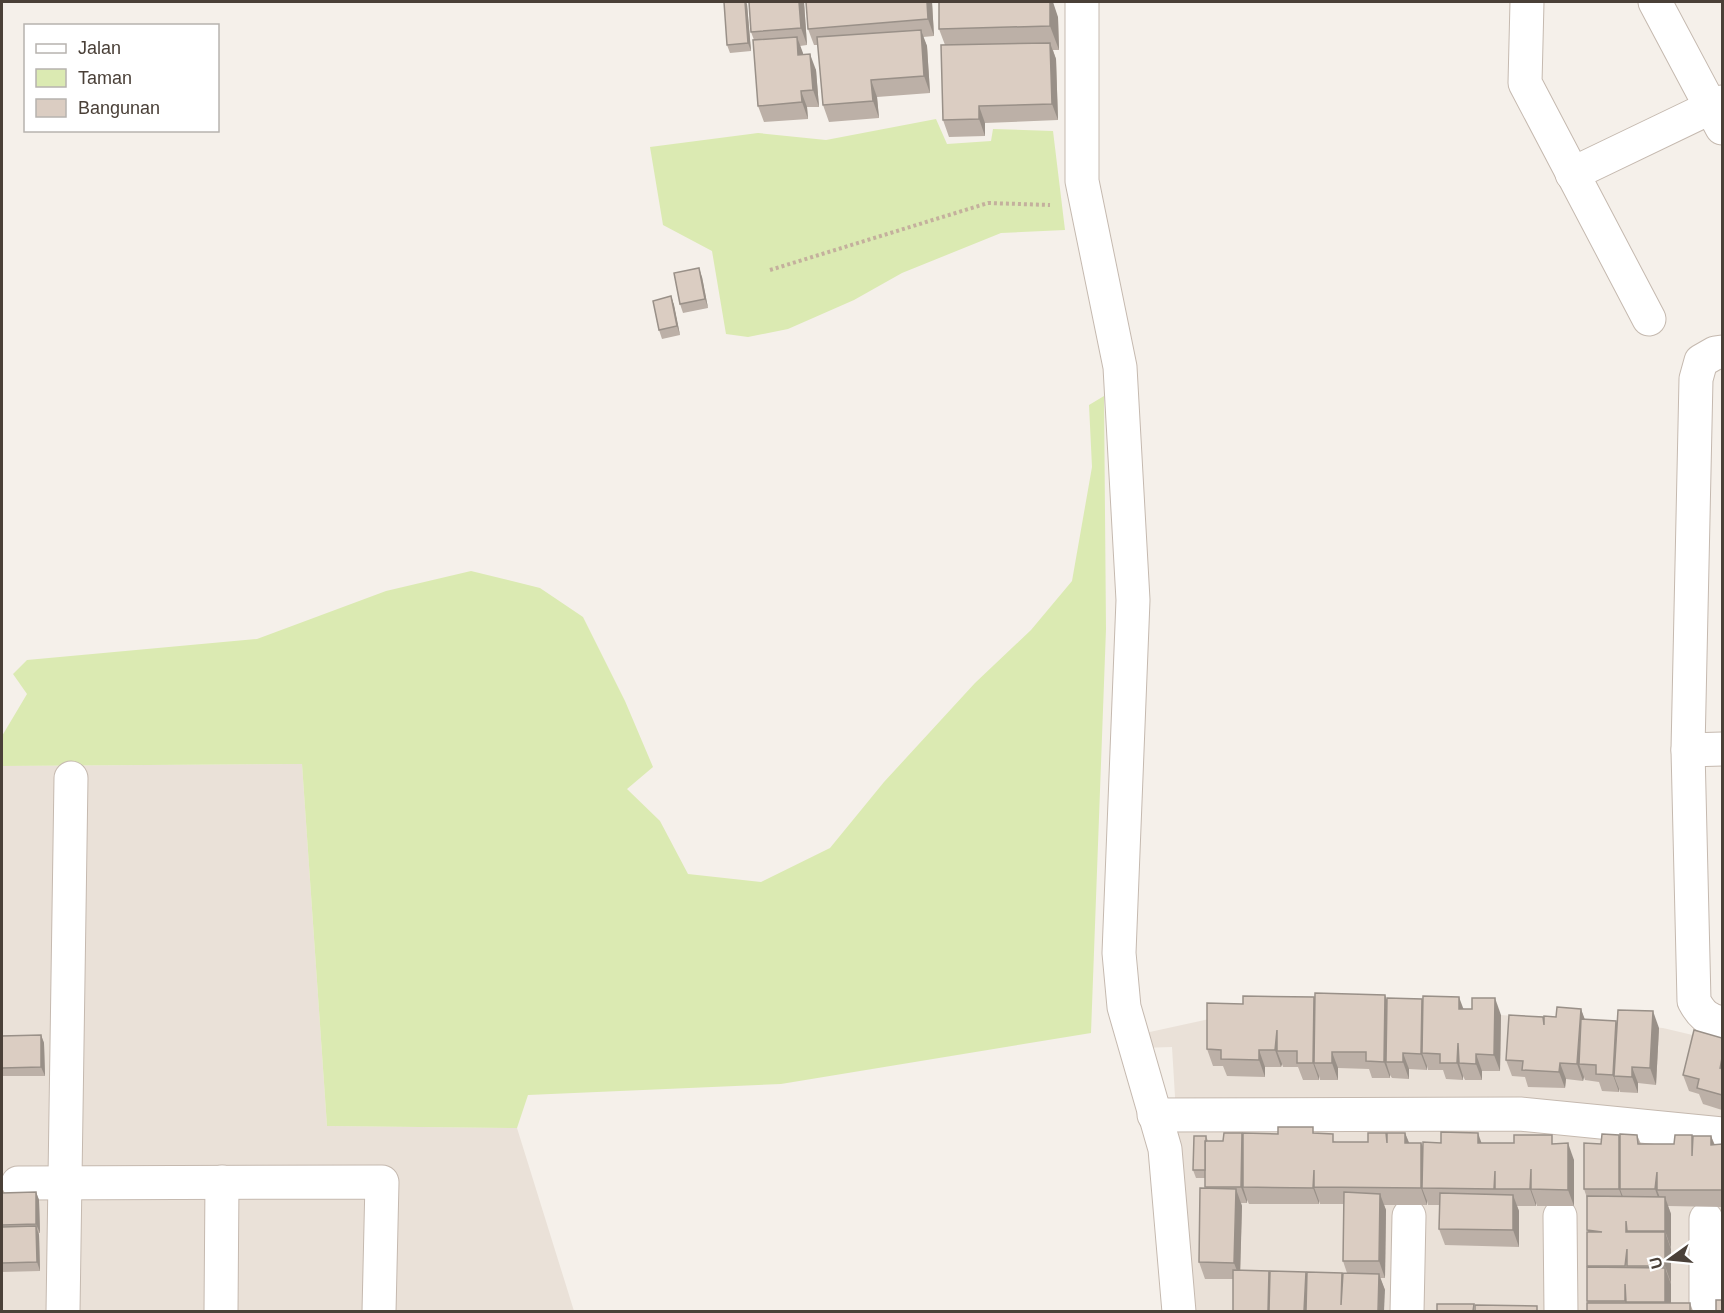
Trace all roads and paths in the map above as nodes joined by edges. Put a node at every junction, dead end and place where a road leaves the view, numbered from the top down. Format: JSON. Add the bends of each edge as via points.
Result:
{"nodes":[{"id":1,"x":1082,"y":2,"type":"edge"},
{"id":2,"x":1527,"y":2,"type":"edge"},
{"id":3,"x":1655,"y":2,"type":"edge"},
{"id":4,"x":1719,"y":112,"type":"edge"},
{"id":5,"x":1572,"y":174,"type":"junction"},
{"id":6,"x":1087,"y":206,"type":"junction"},
{"id":7,"x":770,"y":270,"type":"dead end"},
{"id":8,"x":1649,"y":319,"type":"dead end"},
{"id":9,"x":1722,"y":352,"type":"edge"},
{"id":10,"x":1722,"y":749,"type":"edge"},
{"id":11,"x":1688,"y":750,"type":"junction"},
{"id":12,"x":71,"y":778,"type":"dead end"},
{"id":13,"x":1722,"y":1023,"type":"edge"},
{"id":14,"x":1154,"y":1115,"type":"junction"},
{"id":15,"x":1722,"y":1134,"type":"edge"},
{"id":16,"x":65,"y":1182,"type":"junction"},
{"id":17,"x":222,"y":1182,"type":"junction"},
{"id":18,"x":18,"y":1183,"type":"dead end"},
{"id":19,"x":1408,"y":1216,"type":"dead end"},
{"id":20,"x":1560,"y":1216,"type":"dead end"},
{"id":21,"x":1706,"y":1219,"type":"dead end"},
{"id":22,"x":63,"y":1311,"type":"edge"},
{"id":23,"x":221,"y":1311,"type":"edge"},
{"id":24,"x":379,"y":1311,"type":"edge"},
{"id":25,"x":1179,"y":1311,"type":"edge"},
{"id":26,"x":1407,"y":1311,"type":"edge"},
{"id":27,"x":1561,"y":1311,"type":"edge"},
{"id":28,"x":1706,"y":1311,"type":"edge"}],
"edges":[{"from":1,"to":6,"type":"street","via":[[1082,181]]},
{"from":2,"to":5,"type":"street","via":[[1525,83]]},
{"from":3,"to":4,"type":"street"},
{"from":4,"to":5,"type":"street"},
{"from":5,"to":8,"type":"street"},
{"from":6,"to":7,"type":"path","via":[[988,203]]},
{"from":6,"to":14,"type":"street","via":[[1120,368],[1133,600],[1119,952],[1124,1007]]},
{"from":9,"to":11,"type":"street","via":[[1701,361],[1696,379]]},
{"from":10,"to":11,"type":"street"},
{"from":11,"to":13,"type":"street","via":[[1694,1000],[1700,1013]]},
{"from":12,"to":16,"type":"street"},
{"from":14,"to":15,"type":"street","via":[[1520,1114]]},
{"from":14,"to":25,"type":"street","via":[[1165,1149]]},
{"from":16,"to":17,"type":"street"},
{"from":16,"to":18,"type":"street"},
{"from":16,"to":22,"type":"street"},
{"from":17,"to":23,"type":"street"},
{"from":17,"to":24,"type":"street","via":[[382,1182]]},
{"from":19,"to":26,"type":"street"},
{"from":20,"to":27,"type":"street"},
{"from":21,"to":28,"type":"street"}]}
